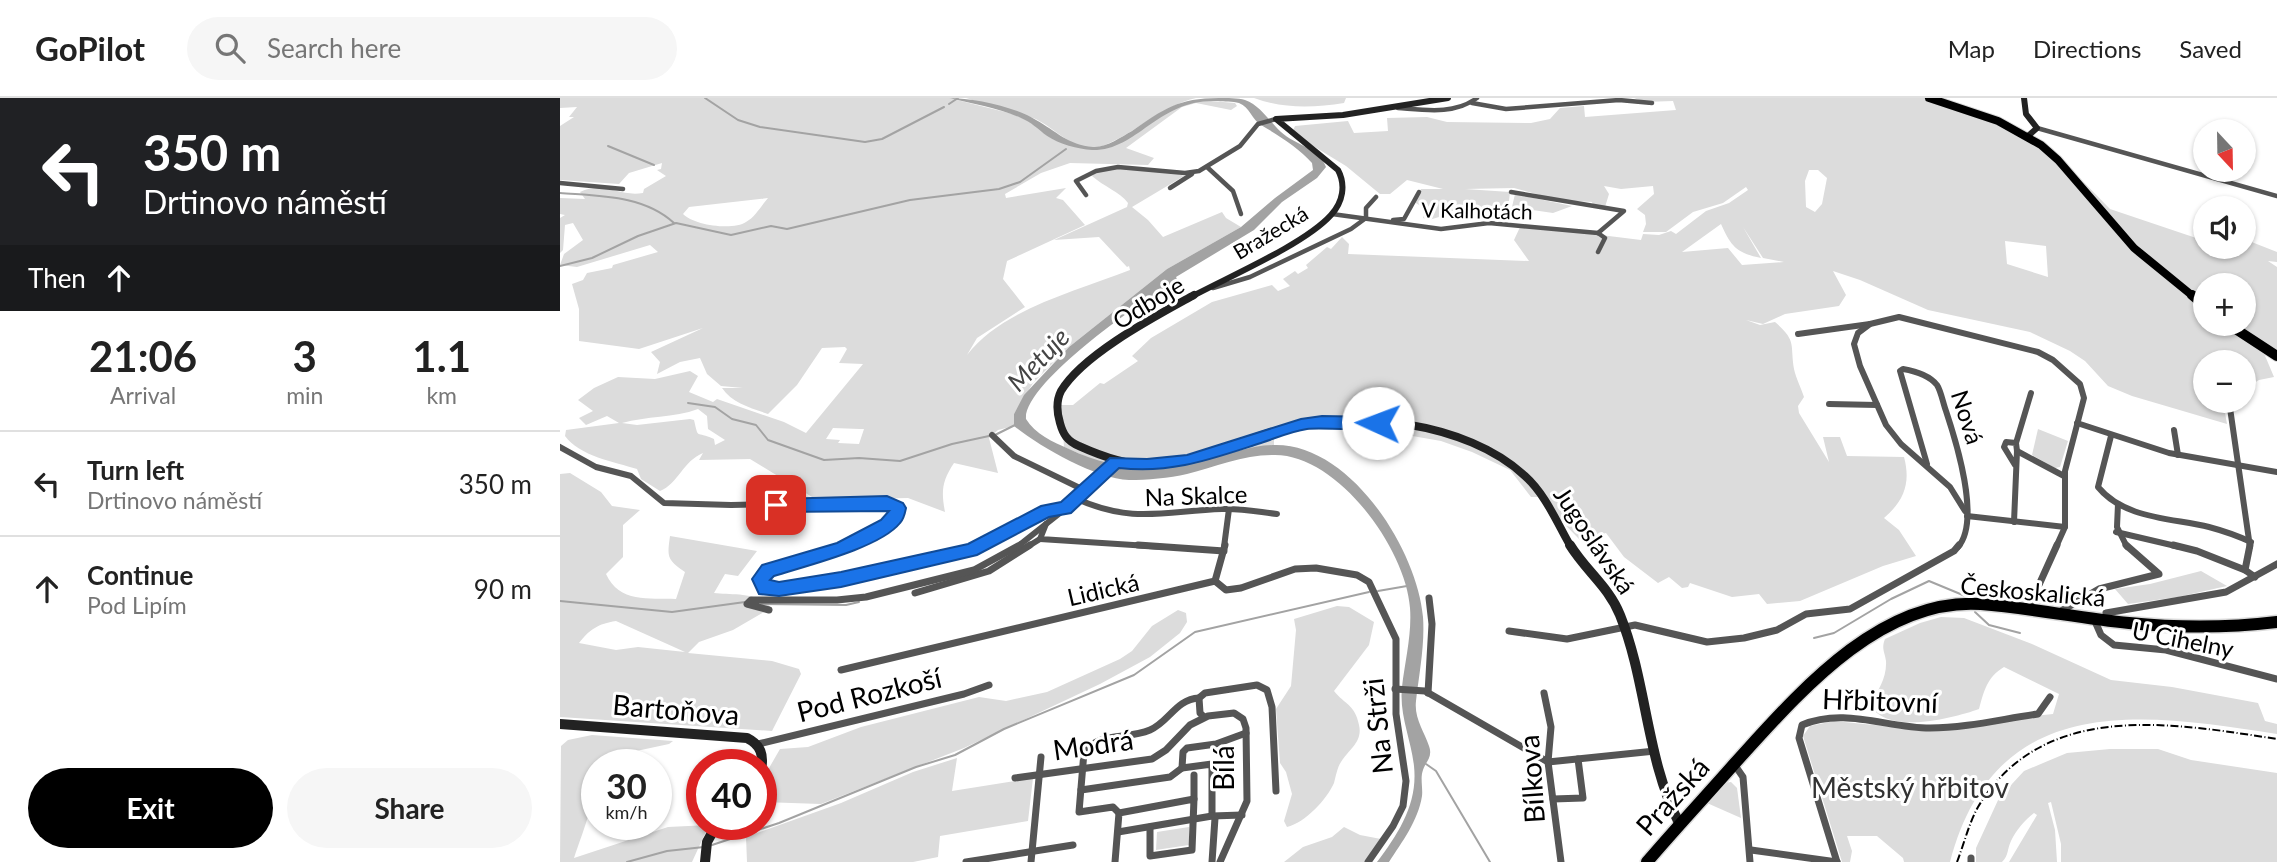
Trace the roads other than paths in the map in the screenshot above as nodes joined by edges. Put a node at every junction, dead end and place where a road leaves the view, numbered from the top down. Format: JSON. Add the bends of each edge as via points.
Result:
{"nodes":[{"id":1,"x":1448,"y":98,"type":"edge"},
{"id":2,"x":1477,"y":98,"type":"edge"},
{"id":3,"x":1929,"y":98,"type":"edge"},
{"id":4,"x":2024,"y":98,"type":"edge"},
{"id":5,"x":1472,"y":103,"type":"junction"},
{"id":6,"x":1652,"y":103,"type":"dead end"},
{"id":7,"x":1389,"y":107,"type":"junction"},
{"id":8,"x":1274,"y":119,"type":"junction"},
{"id":9,"x":2037,"y":128,"type":"junction"},
{"id":10,"x":2028,"y":136,"type":"junction"},
{"id":11,"x":1207,"y":167,"type":"junction"},
{"id":12,"x":1192,"y":174,"type":"junction"},
{"id":13,"x":560,"y":183,"type":"edge"},
{"id":14,"x":1170,"y":188,"type":"dead end"},
{"id":15,"x":623,"y":189,"type":"dead end"},
{"id":16,"x":1511,"y":191,"type":"dead end"},
{"id":17,"x":1419,"y":192,"type":"dead end"},
{"id":18,"x":1087,"y":195,"type":"dead end"},
{"id":19,"x":2277,"y":196,"type":"edge"},
{"id":20,"x":1376,"y":197,"type":"dead end"},
{"id":21,"x":1241,"y":214,"type":"dead end"},
{"id":22,"x":1332,"y":214,"type":"junction"},
{"id":23,"x":1366,"y":218,"type":"junction"},
{"id":24,"x":1388,"y":221,"type":"junction"},
{"id":25,"x":1598,"y":233,"type":"junction"},
{"id":26,"x":1598,"y":252,"type":"dead end"},
{"id":27,"x":1223,"y":280,"type":"joint"},
{"id":28,"x":1208,"y":289,"type":"junction"},
{"id":29,"x":2193,"y":296,"type":"edge"},
{"id":30,"x":1870,"y":324,"type":"junction"},
{"id":31,"x":1798,"y":334,"type":"dead end"},
{"id":32,"x":2246,"y":336,"type":"edge"},
{"id":33,"x":2277,"y":356,"type":"edge"},
{"id":34,"x":2031,"y":393,"type":"dead end"},
{"id":35,"x":1829,"y":404,"type":"dead end"},
{"id":36,"x":1877,"y":405,"type":"junction"},
{"id":37,"x":2231,"y":413,"type":"edge"},
{"id":38,"x":2077,"y":423,"type":"junction"},
{"id":39,"x":2174,"y":430,"type":"dead end"},
{"id":40,"x":992,"y":435,"type":"dead end"},
{"id":41,"x":2111,"y":436,"type":"junction"},
{"id":42,"x":560,"y":447,"type":"edge"},
{"id":43,"x":2016,"y":447,"type":"junction"},
{"id":44,"x":2178,"y":455,"type":"junction"},
{"id":45,"x":1114,"y":463,"type":"junction"},
{"id":46,"x":1927,"y":464,"type":"junction"},
{"id":47,"x":2015,"y":465,"type":"junction"},
{"id":48,"x":2241,"y":466,"type":"junction"},
{"id":49,"x":2277,"y":472,"type":"edge"},
{"id":50,"x":2064,"y":475,"type":"junction"},
{"id":51,"x":1086,"y":491,"type":"junction"},
{"id":52,"x":1077,"y":499,"type":"junction"},
{"id":53,"x":2118,"y":505,"type":"junction"},
{"id":54,"x":1065,"y":508,"type":"junction"},
{"id":55,"x":1229,"y":509,"type":"junction"},
{"id":56,"x":1277,"y":514,"type":"dead end"},
{"id":57,"x":1967,"y":516,"type":"junction"},
{"id":58,"x":2014,"y":522,"type":"junction"},
{"id":59,"x":1046,"y":524,"type":"junction"},
{"id":60,"x":2065,"y":527,"type":"junction"},
{"id":61,"x":2116,"y":532,"type":"junction"},
{"id":62,"x":1040,"y":539,"type":"junction"},
{"id":63,"x":2251,"y":542,"type":"junction"},
{"id":64,"x":1224,"y":551,"type":"junction"},
{"id":65,"x":2277,"y":564,"type":"edge"},
{"id":66,"x":2245,"y":569,"type":"junction"},
{"id":67,"x":2255,"y":577,"type":"junction"},
{"id":68,"x":1215,"y":581,"type":"junction"},
{"id":69,"x":1369,"y":582,"type":"joint"},
{"id":70,"x":915,"y":593,"type":"dead end"},
{"id":71,"x":1429,"y":598,"type":"dead end"},
{"id":72,"x":769,"y":610,"type":"dead end"},
{"id":73,"x":2027,"y":610,"type":"junction"},
{"id":74,"x":2106,"y":613,"type":"dead end"},
{"id":75,"x":2056,"y":614,"type":"junction"},
{"id":76,"x":2094,"y":619,"type":"junction"},
{"id":77,"x":2277,"y":622,"type":"edge"},
{"id":78,"x":1625,"y":627,"type":"junction"},
{"id":79,"x":1509,"y":631,"type":"dead end"},
{"id":80,"x":841,"y":670,"type":"dead end"},
{"id":81,"x":2277,"y":679,"type":"edge"},
{"id":82,"x":989,"y":685,"type":"dead end"},
{"id":83,"x":1398,"y":689,"type":"junction"},
{"id":84,"x":1427,"y":692,"type":"junction"},
{"id":85,"x":1544,"y":694,"type":"dead end"},
{"id":86,"x":2050,"y":697,"type":"dead end"},
{"id":87,"x":1199,"y":698,"type":"junction"},
{"id":88,"x":1204,"y":717,"type":"junction"},
{"id":89,"x":560,"y":724,"type":"edge"},
{"id":90,"x":1246,"y":733,"type":"junction"},
{"id":91,"x":758,"y":744,"type":"junction"},
{"id":92,"x":760,"y":749,"type":"edge"},
{"id":93,"x":1655,"y":751,"type":"junction"},
{"id":94,"x":1041,"y":757,"type":"dead end"},
{"id":95,"x":1578,"y":759,"type":"junction"},
{"id":96,"x":1548,"y":762,"type":"junction"},
{"id":97,"x":1734,"y":764,"type":"junction"},
{"id":98,"x":1083,"y":768,"type":"junction"},
{"id":99,"x":1182,"y":768,"type":"junction"},
{"id":100,"x":1040,"y":774,"type":"junction"},
{"id":101,"x":1194,"y":775,"type":"dead end"},
{"id":102,"x":1015,"y":778,"type":"dead end"},
{"id":103,"x":1082,"y":790,"type":"junction"},
{"id":104,"x":1276,"y":791,"type":"dead end"},
{"id":105,"x":1194,"y":799,"type":"junction"},
{"id":106,"x":1553,"y":799,"type":"junction"},
{"id":107,"x":1119,"y":813,"type":"junction"},
{"id":108,"x":1242,"y":815,"type":"junction"},
{"id":109,"x":1213,"y":817,"type":"junction"},
{"id":110,"x":1193,"y":819,"type":"junction"},
{"id":111,"x":1679,"y":823,"type":"junction"},
{"id":112,"x":1150,"y":827,"type":"junction"},
{"id":113,"x":1118,"y":832,"type":"junction"},
{"id":114,"x":708,"y":840,"type":"edge"},
{"id":115,"x":1073,"y":845,"type":"dead end"},
{"id":116,"x":1751,"y":850,"type":"junction"},
{"id":117,"x":1032,"y":851,"type":"junction"},
{"id":118,"x":705,"y":862,"type":"edge"},
{"id":119,"x":966,"y":862,"type":"edge"},
{"id":120,"x":1031,"y":862,"type":"edge"},
{"id":121,"x":1115,"y":862,"type":"edge"},
{"id":122,"x":1212,"y":862,"type":"edge"},
{"id":123,"x":1220,"y":862,"type":"edge"},
{"id":124,"x":1368,"y":862,"type":"edge"},
{"id":125,"x":1562,"y":862,"type":"edge"},
{"id":126,"x":1647,"y":862,"type":"edge"},
{"id":127,"x":1751,"y":862,"type":"edge"},
{"id":128,"x":1837,"y":862,"type":"edge"}],
"edges":[{"from":1,"to":7,"type":"street"},
{"from":2,"to":5,"type":"street"},
{"from":3,"to":10,"type":"main road"},
{"from":4,"to":9,"type":"street","via":[[2026,114]]},
{"from":5,"to":6,"type":"street","via":[[1506,108],[1619,100]]},
{"from":5,"to":7,"type":"street","via":[[1446,108]]},
{"from":7,"to":8,"type":"street"},
{"from":8,"to":11,"type":"street","via":[[1258,124],[1251,139]]},
{"from":8,"to":22,"type":"street","name":"Bražecká","via":[[1336,165],[1344,188]]},
{"from":9,"to":10,"type":"street"},
{"from":9,"to":19,"type":"street"},
{"from":10,"to":29,"type":"main road","via":[[2055,157],[2134,248]]},
{"from":11,"to":12,"type":"street"},
{"from":11,"to":21,"type":"street","via":[[1233,191]]},
{"from":12,"to":14,"type":"street"},
{"from":12,"to":18,"type":"street","via":[[1104,167],[1076,181]]},
{"from":13,"to":15,"type":"street"},
{"from":16,"to":25,"type":"street","via":[[1624,211]]},
{"from":17,"to":24,"type":"street","via":[[1404,219]]},
{"from":20,"to":23,"type":"street","via":[[1366,208]]},
{"from":22,"to":23,"type":"street","name":"V Kalhotách"},
{"from":22,"to":27,"type":"street","name":"Bražecká","via":[[1309,233]]},
{"from":23,"to":24,"type":"street","name":"V Kalhotách"},
{"from":23,"to":28,"type":"street","name":"Odboje","via":[[1323,244],[1250,277]]},
{"from":24,"to":25,"type":"street","name":"V Kalhotách","via":[[1441,229],[1489,223]]},
{"from":25,"to":26,"type":"street","via":[[1605,238]]},
{"from":27,"to":28,"type":"street","name":"Odboje"},
{"from":28,"to":45,"type":"street","name":"Odboje","via":[[1095,358],[1062,391],[1057,410],[1065,437]]},
{"from":30,"to":31,"type":"street"},
{"from":30,"to":36,"type":"street","via":[[1857,333],[1854,345]]},
{"from":30,"to":38,"type":"street","via":[[1899,317],[2038,352],[2067,372],[2083,391]]},
{"from":32,"to":33,"type":"main road"},
{"from":34,"to":43,"type":"street"},
{"from":35,"to":36,"type":"street"},
{"from":36,"to":46,"type":"street","via":[[1892,434]]},
{"from":37,"to":48,"type":"street"},
{"from":38,"to":41,"type":"street"},
{"from":38,"to":50,"type":"street"},
{"from":39,"to":44,"type":"street"},
{"from":40,"to":51,"type":"street","via":[[1014,456]]},
{"from":41,"to":44,"type":"street"},
{"from":41,"to":53,"type":"street","via":[[2098,487]]},
{"from":42,"to":54,"type":"street","via":[[596,467],[631,476],[664,503],[887,502],[898,508],[887,525],[842,549],[768,570],[761,579],[765,588],[841,579],[971,550],[1046,510]]},
{"from":43,"to":47,"type":"street"},
{"from":43,"to":47,"type":"street","via":[[2006,442],[2004,447]]},
{"from":43,"to":50,"type":"street"},
{"from":44,"to":48,"type":"street"},
{"from":45,"to":51,"type":"street"},
{"from":45,"to":78,"type":"street","name":"Jugoslávská","via":[[1187,461],[1322,422],[1378,423],[1440,432],[1473,443],[1525,476],[1555,514],[1571,548],[1608,590]]},
{"from":46,"to":57,"type":"street"},
{"from":46,"to":57,"type":"street","name":"Nová","via":[[1903,369],[1919,372],[1937,385],[1960,454]]},
{"from":47,"to":58,"type":"street"},
{"from":48,"to":49,"type":"street"},
{"from":48,"to":63,"type":"street"},
{"from":50,"to":60,"type":"street"},
{"from":51,"to":52,"type":"street"},
{"from":52,"to":54,"type":"street"},
{"from":52,"to":55,"type":"street","name":"Na Skalce","via":[[1134,517]]},
{"from":53,"to":61,"type":"street"},
{"from":53,"to":63,"type":"street"},
{"from":54,"to":59,"type":"street"},
{"from":55,"to":56,"type":"street","name":"Na Skalce"},
{"from":55,"to":64,"type":"street"},
{"from":57,"to":58,"type":"street"},
{"from":57,"to":78,"type":"street","via":[[1961,547],[1850,609],[1806,614],[1777,630],[1707,642],[1635,625]]},
{"from":58,"to":60,"type":"street"},
{"from":59,"to":62,"type":"street"},
{"from":59,"to":72,"type":"street","via":[[1000,558],[938,581],[839,601],[751,600],[747,604]]},
{"from":60,"to":73,"type":"street"},
{"from":61,"to":66,"type":"street","via":[[2197,551]]},
{"from":61,"to":75,"type":"street","via":[[2159,574],[2099,589]]},
{"from":62,"to":64,"type":"street"},
{"from":62,"to":70,"type":"street","via":[[980,575]]},
{"from":63,"to":66,"type":"street"},
{"from":64,"to":68,"type":"street"},
{"from":65,"to":67,"type":"street"},
{"from":66,"to":67,"type":"street"},
{"from":67,"to":74,"type":"street","via":[[2226,592]]},
{"from":68,"to":69,"type":"street","name":"Lidická","via":[[1226,590],[1241,589],[1295,569],[1316,568],[1357,575]]},
{"from":68,"to":80,"type":"street","name":"Lidická"},
{"from":69,"to":83,"type":"street","name":"Na Strži","via":[[1396,639]]},
{"from":71,"to":84,"type":"street","via":[[1432,624]]},
{"from":73,"to":75,"type":"main road","name":"Českoskalická"},
{"from":73,"to":97,"type":"main road","name":"Českoskalická","via":[[1955,604],[1887,625],[1800,692]]},
{"from":75,"to":76,"type":"main road","name":"Českoskalická"},
{"from":76,"to":77,"type":"main road","name":"Českoskalická","via":[[2197,628]]},
{"from":76,"to":81,"type":"street","name":"U Cihelny","via":[[2101,635],[2114,645],[2166,650]]},
{"from":78,"to":79,"type":"street","via":[[1567,639]]},
{"from":78,"to":93,"type":"street","name":"Jugoslávská"},
{"from":82,"to":91,"type":"street","name":"Pod Rozkoší"},
{"from":83,"to":84,"type":"street"},
{"from":83,"to":124,"type":"street","name":"Na Strži","via":[[1405,794],[1393,826]]},
{"from":84,"to":96,"type":"street"},
{"from":85,"to":96,"type":"street","name":"Bílkova","via":[[1551,727]]},
{"from":86,"to":128,"type":"street","name":"Hřbitovní","via":[[2038,714],[1984,722],[1902,727],[1824,716],[1802,725],[1799,738]]},
{"from":87,"to":88,"type":"street"},
{"from":87,"to":98,"type":"street","via":[[1187,699],[1154,728],[1090,744],[1084,752]]},
{"from":87,"to":104,"type":"street","via":[[1205,693],[1257,685],[1268,690]]},
{"from":88,"to":90,"type":"street","name":"Bílá","via":[[1234,713],[1242,719]]},
{"from":88,"to":98,"type":"street","name":"Modrá","via":[[1152,759]]},
{"from":89,"to":91,"type":"street","name":"Bartoňova","via":[[739,737]]},
{"from":90,"to":99,"type":"street","via":[[1187,748]]},
{"from":90,"to":108,"type":"street","name":"Bílá","via":[[1247,801]]},
{"from":91,"to":92,"type":"street","name":"Bartoňova"},
{"from":93,"to":95,"type":"street"},
{"from":93,"to":111,"type":"street","name":"Jugoslávská"},
{"from":94,"to":100,"type":"street"},
{"from":95,"to":96,"type":"street"},
{"from":95,"to":106,"type":"street","via":[[1583,798]]},
{"from":96,"to":106,"type":"street","name":"Bílkova"},
{"from":97,"to":111,"type":"main road","name":"Pražská"},
{"from":97,"to":116,"type":"street","via":[[1743,777]]},
{"from":98,"to":100,"type":"street","name":"Modrá"},
{"from":98,"to":103,"type":"street"},
{"from":99,"to":103,"type":"street","via":[[1170,777]]},
{"from":99,"to":109,"type":"street","via":[[1212,764]]},
{"from":100,"to":102,"type":"street","name":"Modrá"},
{"from":100,"to":117,"type":"street"},
{"from":101,"to":105,"type":"street"},
{"from":103,"to":107,"type":"street","via":[[1079,812],[1113,807]]},
{"from":105,"to":107,"type":"street"},
{"from":105,"to":110,"type":"street"},
{"from":106,"to":125,"type":"street","name":"Bílkova"},
{"from":107,"to":113,"type":"street"},
{"from":108,"to":109,"type":"street"},
{"from":108,"to":123,"type":"street","name":"Bílá"},
{"from":109,"to":110,"type":"street"},
{"from":109,"to":122,"type":"street"},
{"from":110,"to":112,"type":"street"},
{"from":110,"to":112,"type":"street","via":[[1192,850],[1150,856]]},
{"from":111,"to":126,"type":"main road","name":"Pražská"},
{"from":112,"to":113,"type":"street"},
{"from":113,"to":121,"type":"street"},
{"from":114,"to":118,"type":"street"},
{"from":115,"to":117,"type":"street"},
{"from":116,"to":127,"type":"street"},
{"from":116,"to":128,"type":"street"},
{"from":117,"to":119,"type":"street"},
{"from":117,"to":120,"type":"street"}]}
